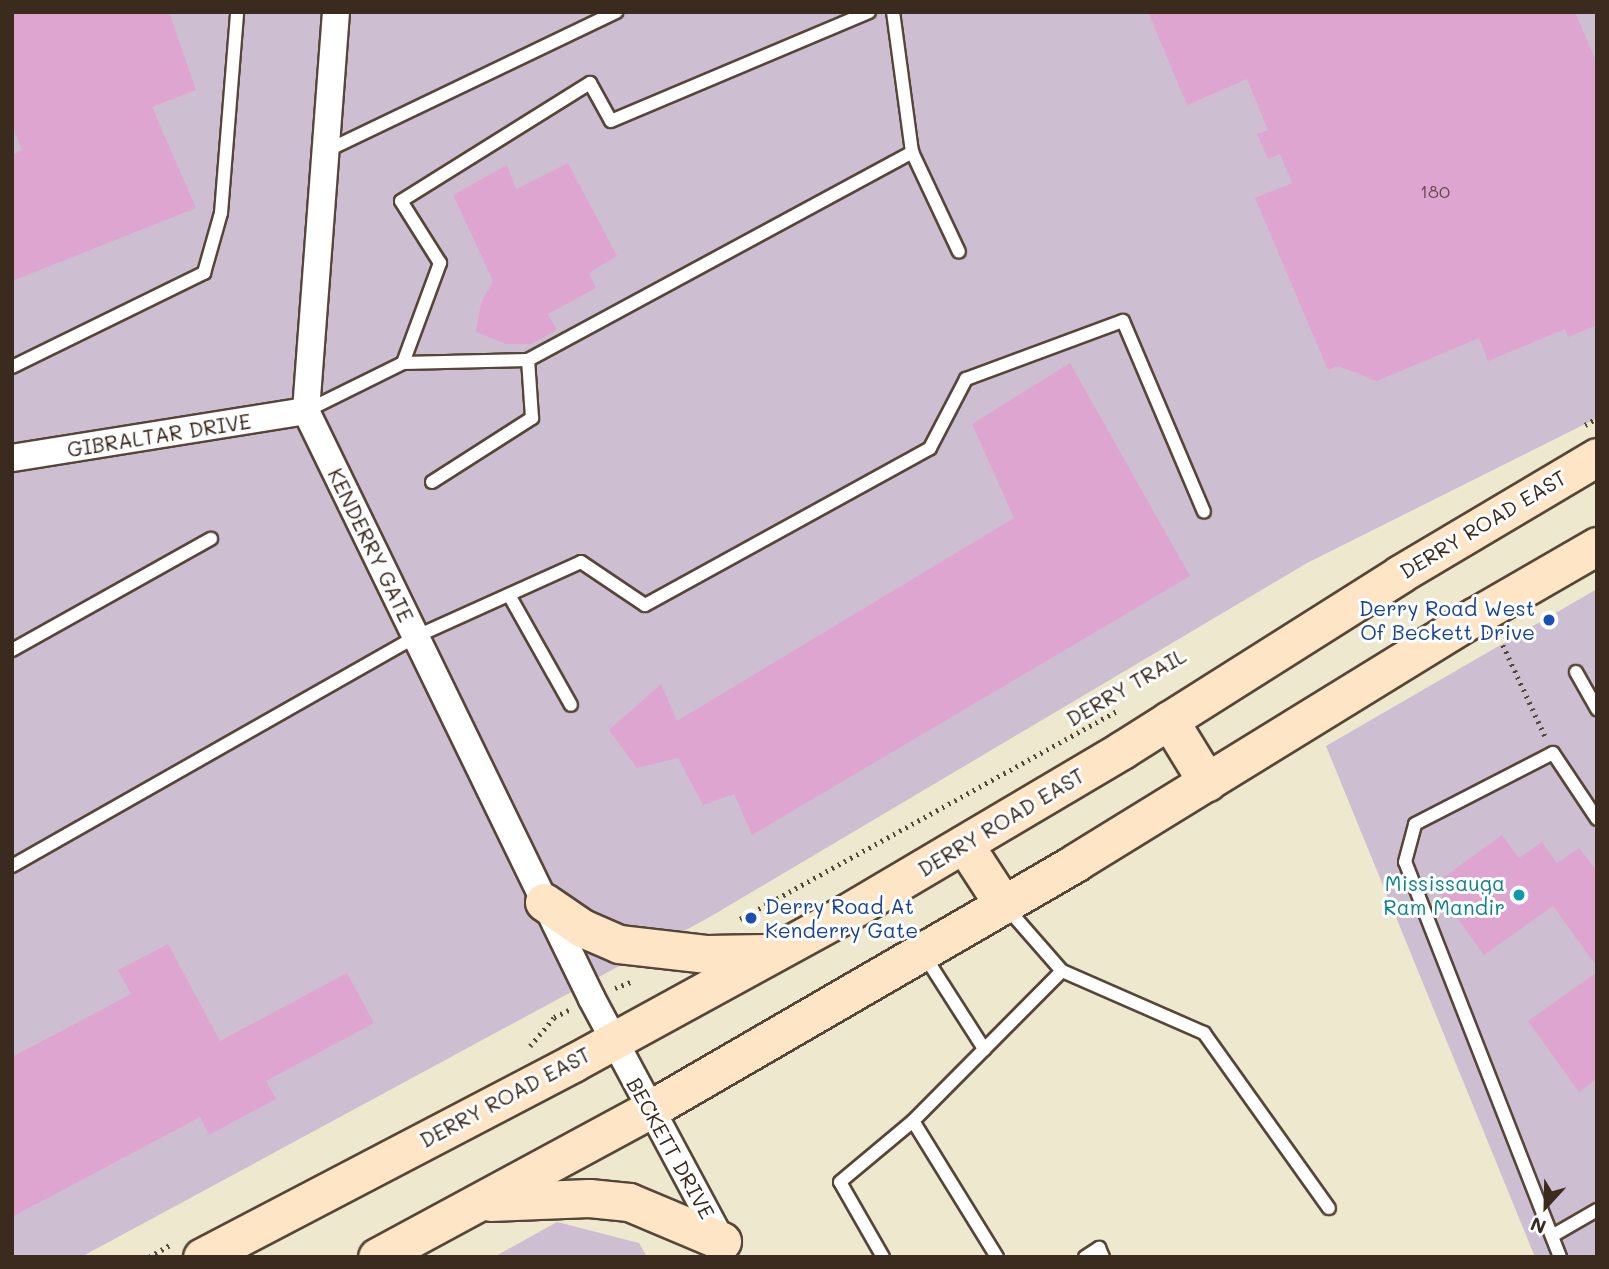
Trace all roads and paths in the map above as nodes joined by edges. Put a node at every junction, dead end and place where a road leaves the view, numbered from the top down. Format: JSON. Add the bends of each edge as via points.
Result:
{"nodes":[{"id":1,"x":237,"y":12,"type":"edge"},
{"id":2,"x":336,"y":12,"type":"edge"},
{"id":3,"x":616,"y":12,"type":"edge"},
{"id":4,"x":869,"y":12,"type":"edge"},
{"id":5,"x":893,"y":12,"type":"edge"},
{"id":6,"x":326,"y":152,"type":"junction"},
{"id":7,"x":912,"y":152,"type":"junction"},
{"id":8,"x":960,"y":252,"type":"dead end"},
{"id":9,"x":528,"y":360,"type":"junction"},
{"id":10,"x":403,"y":362,"type":"junction"},
{"id":11,"x":12,"y":367,"type":"edge"},
{"id":12,"x":306,"y":411,"type":"junction"},
{"id":13,"x":1597,"y":418,"type":"edge"},
{"id":14,"x":1585,"y":444,"type":"edge"},
{"id":15,"x":12,"y":458,"type":"edge"},
{"id":16,"x":432,"y":482,"type":"dead end"},
{"id":17,"x":1205,"y":512,"type":"dead end"},
{"id":18,"x":211,"y":539,"type":"dead end"},
{"id":19,"x":1597,"y":546,"type":"edge"},
{"id":20,"x":509,"y":595,"type":"junction"},
{"id":21,"x":415,"y":637,"type":"junction"},
{"id":22,"x":1503,"y":645,"type":"dead end"},
{"id":23,"x":12,"y":650,"type":"edge"},
{"id":24,"x":1576,"y":672,"type":"dead end"},
{"id":25,"x":570,"y":705,"type":"dead end"},
{"id":26,"x":1127,"y":705,"type":"dead end"},
{"id":27,"x":1597,"y":709,"type":"edge"},
{"id":28,"x":1169,"y":720,"type":"junction"},
{"id":29,"x":1553,"y":753,"type":"junction"},
{"id":30,"x":1207,"y":782,"type":"junction"},
{"id":31,"x":1597,"y":819,"type":"edge"},
{"id":32,"x":964,"y":844,"type":"junction"},
{"id":33,"x":12,"y":866,"type":"edge"},
{"id":34,"x":544,"y":902,"type":"junction"},
{"id":35,"x":1003,"y":904,"type":"junction"},
{"id":36,"x":733,"y":923,"type":"dead end"},
{"id":37,"x":922,"y":951,"type":"junction"},
{"id":38,"x":769,"y":953,"type":"junction"},
{"id":39,"x":1062,"y":971,"type":"junction"},
{"id":40,"x":612,"y":1039,"type":"junction"},
{"id":41,"x":984,"y":1049,"type":"junction"},
{"id":42,"x":649,"y":1110,"type":"junction"},
{"id":43,"x":913,"y":1121,"type":"junction"},
{"id":44,"x":478,"y":1202,"type":"junction"},
{"id":45,"x":1329,"y":1208,"type":"dead end"},
{"id":46,"x":1597,"y":1210,"type":"edge"},
{"id":47,"x":1552,"y":1236,"type":"junction"},
{"id":48,"x":726,"y":1249,"type":"edge"},
{"id":49,"x":202,"y":1257,"type":"edge"},
{"id":50,"x":377,"y":1257,"type":"edge"},
{"id":51,"x":883,"y":1257,"type":"edge"},
{"id":52,"x":997,"y":1257,"type":"edge"},
{"id":53,"x":1085,"y":1257,"type":"edge"},
{"id":54,"x":1103,"y":1257,"type":"edge"},
{"id":55,"x":1560,"y":1257,"type":"edge"}],
"edges":[{"from":1,"to":11,"type":"lane","via":[[220,213],[204,273]]},
{"from":2,"to":6,"type":"street"},
{"from":3,"to":6,"type":"lane"},
{"from":4,"to":10,"type":"lane","via":[[611,121],[590,83],[401,201],[439,263]]},
{"from":5,"to":7,"type":"lane"},
{"from":6,"to":12,"type":"street"},
{"from":7,"to":8,"type":"lane"},
{"from":7,"to":9,"type":"lane"},
{"from":9,"to":10,"type":"lane"},
{"from":9,"to":16,"type":"lane","via":[[532,418]]},
{"from":10,"to":12,"type":"lane"},
{"from":12,"to":15,"type":"street","name":"GIBRALTAR DRIVE"},
{"from":12,"to":21,"type":"street","name":"KENDERRY GATE"},
{"from":13,"to":14,"type":"path"},
{"from":14,"to":28,"type":"main road","name":"DERRY ROAD EAST","via":[[1400,574]]},
{"from":17,"to":20,"type":"lane","via":[[1123,321],[965,379],[930,448],[645,605],[581,562]]},
{"from":18,"to":23,"type":"lane"},
{"from":19,"to":30,"type":"main road"},
{"from":20,"to":21,"type":"lane"},
{"from":20,"to":25,"type":"lane"},
{"from":21,"to":33,"type":"lane"},
{"from":21,"to":34,"type":"street","name":"KENDERRY GATE"},
{"from":22,"to":29,"type":"path"},
{"from":24,"to":27,"type":"lane"},
{"from":26,"to":36,"type":"path","name":"DERRY TRAIL"},
{"from":28,"to":30,"type":"main road"},
{"from":28,"to":32,"type":"main road","name":"DERRY ROAD EAST"},
{"from":29,"to":31,"type":"lane"},
{"from":29,"to":47,"type":"lane","via":[[1415,824],[1405,862]]},
{"from":30,"to":35,"type":"main road"},
{"from":32,"to":35,"type":"main road"},
{"from":32,"to":38,"type":"main road","name":"DERRY ROAD EAST"},
{"from":34,"to":38,"type":"main road","via":[[582,928],[619,944],[707,954]]},
{"from":34,"to":40,"type":"street","name":"KENDERRY GATE"},
{"from":35,"to":37,"type":"main road"},
{"from":35,"to":39,"type":"lane"},
{"from":37,"to":41,"type":"lane"},
{"from":37,"to":42,"type":"main road"},
{"from":38,"to":40,"type":"main road","name":"DERRY ROAD EAST"},
{"from":39,"to":41,"type":"lane"},
{"from":39,"to":45,"type":"lane","via":[[1204,1033]]},
{"from":40,"to":42,"type":"street","name":"BECKETT DRIVE"},
{"from":40,"to":49,"type":"main road","name":"DERRY ROAD EAST"},
{"from":41,"to":43,"type":"lane"},
{"from":42,"to":44,"type":"main road"},
{"from":42,"to":48,"type":"street","name":"BECKETT DRIVE"},
{"from":43,"to":51,"type":"lane","via":[[840,1182]]},
{"from":43,"to":52,"type":"lane"},
{"from":44,"to":48,"type":"main road","via":[[589,1198],[629,1202]]},
{"from":44,"to":50,"type":"main road"},
{"from":46,"to":47,"type":"lane"},
{"from":47,"to":55,"type":"lane"},
{"from":53,"to":54,"type":"lane","via":[[1099,1248]]}]}
